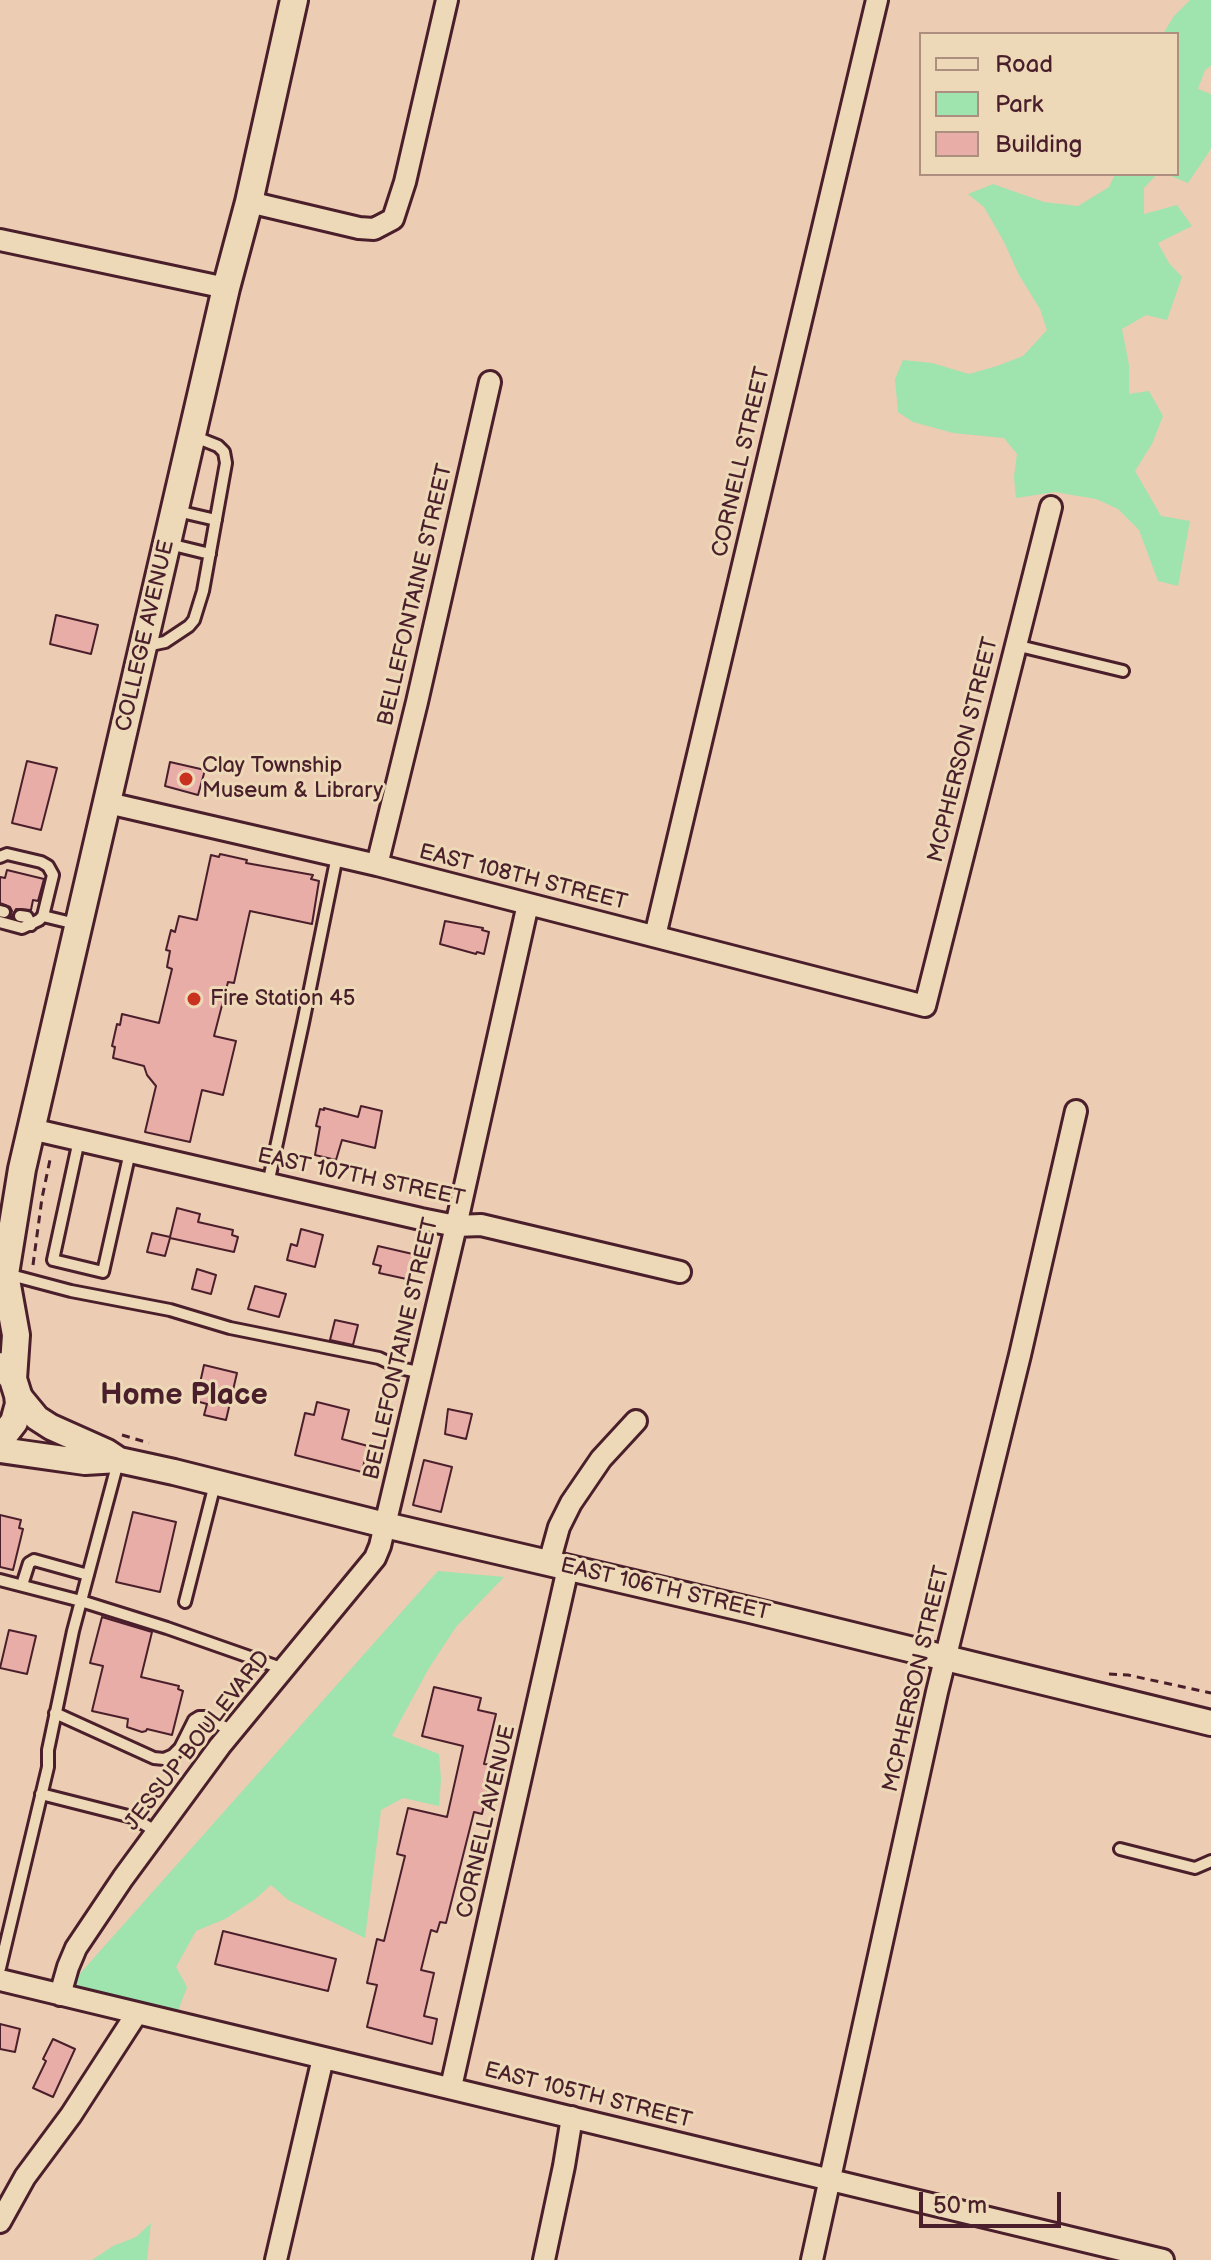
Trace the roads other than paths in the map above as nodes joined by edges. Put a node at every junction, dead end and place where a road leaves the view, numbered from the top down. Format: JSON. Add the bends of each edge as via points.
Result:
{"nodes":[{"id":1,"x":294,"y":0,"type":"edge"},
{"id":2,"x":447,"y":0,"type":"edge"},
{"id":3,"x":877,"y":0,"type":"edge"},
{"id":4,"x":249,"y":202,"type":"junction"},
{"id":5,"x":0,"y":240,"type":"edge"},
{"id":6,"x":226,"y":288,"type":"junction"},
{"id":7,"x":490,"y":382,"type":"dead end"},
{"id":8,"x":192,"y":436,"type":"junction"},
{"id":9,"x":1051,"y":507,"type":"dead end"},
{"id":10,"x":175,"y":511,"type":"junction"},
{"id":11,"x":216,"y":520,"type":"junction"},
{"id":12,"x":168,"y":544,"type":"junction"},
{"id":13,"x":210,"y":554,"type":"junction"},
{"id":14,"x":1015,"y":645,"type":"junction"},
{"id":15,"x":144,"y":646,"type":"junction"},
{"id":16,"x":1123,"y":671,"type":"dead end"},
{"id":17,"x":108,"y":803,"type":"junction"},
{"id":18,"x":337,"y":856,"type":"junction"},
{"id":19,"x":0,"y":857,"type":"edge"},
{"id":20,"x":377,"y":865,"type":"junction"},
{"id":21,"x":528,"y":904,"type":"junction"},
{"id":22,"x":1,"y":915,"type":"edge"},
{"id":23,"x":20,"y":916,"type":"dead end"},
{"id":24,"x":43,"y":916,"type":"junction"},
{"id":25,"x":31,"y":925,"type":"junction"},
{"id":26,"x":80,"y":925,"type":"junction"},
{"id":27,"x":655,"y":936,"type":"junction"},
{"id":28,"x":925,"y":1006,"type":"joint"},
{"id":29,"x":1076,"y":1111,"type":"dead end"},
{"id":30,"x":43,"y":1132,"type":"junction"},
{"id":31,"x":79,"y":1140,"type":"junction"},
{"id":32,"x":130,"y":1152,"type":"junction"},
{"id":33,"x":268,"y":1184,"type":"junction"},
{"id":34,"x":456,"y":1226,"type":"junction"},
{"id":35,"x":5,"y":1235,"type":"edge"},
{"id":36,"x":680,"y":1272,"type":"dead end"},
{"id":37,"x":2,"y":1278,"type":"edge"},
{"id":38,"x":422,"y":1373,"type":"junction"},
{"id":39,"x":10,"y":1379,"type":"edge"},
{"id":40,"x":636,"y":1421,"type":"dead end"},
{"id":41,"x":0,"y":1440,"type":"edge"},
{"id":42,"x":0,"y":1450,"type":"edge"},
{"id":43,"x":119,"y":1460,"type":"junction"},
{"id":44,"x":216,"y":1482,"type":"junction"},
{"id":45,"x":385,"y":1525,"type":"junction"},
{"id":46,"x":559,"y":1565,"type":"junction"},
{"id":47,"x":88,"y":1575,"type":"junction"},
{"id":48,"x":0,"y":1580,"type":"edge"},
{"id":49,"x":22,"y":1585,"type":"junction"},
{"id":50,"x":81,"y":1601,"type":"junction"},
{"id":51,"x":185,"y":1602,"type":"dead end"},
{"id":52,"x":946,"y":1659,"type":"junction"},
{"id":53,"x":284,"y":1669,"type":"junction"},
{"id":54,"x":55,"y":1713,"type":"junction"},
{"id":55,"x":1211,"y":1723,"type":"edge"},
{"id":56,"x":232,"y":1731,"type":"junction"},
{"id":57,"x":41,"y":1794,"type":"junction"},
{"id":58,"x":157,"y":1832,"type":"junction"},
{"id":59,"x":1120,"y":1849,"type":"dead end"},
{"id":60,"x":1211,"y":1861,"type":"edge"},
{"id":61,"x":4,"y":1934,"type":"edge"},
{"id":62,"x":0,"y":1968,"type":"edge"},
{"id":63,"x":0,"y":1980,"type":"edge"},
{"id":64,"x":60,"y":1995,"type":"junction"},
{"id":65,"x":137,"y":2013,"type":"junction"},
{"id":66,"x":323,"y":2058,"type":"junction"},
{"id":67,"x":451,"y":2087,"type":"junction"},
{"id":68,"x":572,"y":2117,"type":"junction"},
{"id":69,"x":830,"y":2180,"type":"junction"},
{"id":70,"x":0,"y":2222,"type":"edge"},
{"id":71,"x":276,"y":2260,"type":"edge"},
{"id":72,"x":544,"y":2260,"type":"edge"},
{"id":73,"x":812,"y":2260,"type":"edge"},
{"id":74,"x":1163,"y":2260,"type":"edge"}],
"edges":[{"from":1,"to":4,"type":"main road","name":"COLLEGE AVENUE"},
{"from":2,"to":4,"type":"street","via":[[393,219],[374,229],[359,228]]},
{"from":3,"to":27,"type":"street","name":"CORNELL STREET"},
{"from":4,"to":6,"type":"main road","name":"COLLEGE AVENUE"},
{"from":5,"to":6,"type":"street"},
{"from":6,"to":8,"type":"main road","name":"COLLEGE AVENUE"},
{"from":7,"to":20,"type":"street","name":"BELLEFONTAINE STREET"},
{"from":8,"to":10,"type":"main road","name":"COLLEGE AVENUE"},
{"from":8,"to":11,"type":"lane","via":[[224,452]]},
{"from":9,"to":14,"type":"street","name":"MCPHERSON STREET"},
{"from":10,"to":11,"type":"lane"},
{"from":10,"to":12,"type":"main road","name":"COLLEGE AVENUE"},
{"from":11,"to":13,"type":"lane"},
{"from":12,"to":13,"type":"lane"},
{"from":12,"to":15,"type":"main road","name":"COLLEGE AVENUE"},
{"from":13,"to":15,"type":"lane","via":[[194,620],[165,642]]},
{"from":14,"to":16,"type":"lane"},
{"from":14,"to":28,"type":"street","name":"MCPHERSON STREET"},
{"from":15,"to":17,"type":"main road","name":"COLLEGE AVENUE"},
{"from":17,"to":18,"type":"street","name":"EAST 108TH STREET"},
{"from":17,"to":26,"type":"main road","name":"COLLEGE AVENUE"},
{"from":18,"to":20,"type":"street","name":"EAST 108TH STREET"},
{"from":18,"to":33,"type":"lane"},
{"from":19,"to":24,"type":"lane","via":[[7,854],[48,866],[53,875]]},
{"from":20,"to":21,"type":"street","name":"EAST 108TH STREET"},
{"from":21,"to":27,"type":"street","name":"EAST 108TH STREET"},
{"from":21,"to":34,"type":"street","name":"BELLEFONTAINE STREET"},
{"from":22,"to":25,"type":"lane","via":[[22,928]]},
{"from":23,"to":25,"type":"lane"},
{"from":24,"to":25,"type":"lane"},
{"from":24,"to":26,"type":"lane"},
{"from":26,"to":30,"type":"main road","name":"COLLEGE AVENUE"},
{"from":27,"to":28,"type":"street","name":"EAST 108TH STREET"},
{"from":29,"to":52,"type":"street","name":"MCPHERSON STREET"},
{"from":30,"to":31,"type":"street","name":"EAST 107TH STREET"},
{"from":30,"to":35,"type":"main road","name":"COLLEGE AVENUE"},
{"from":31,"to":32,"type":"street","name":"EAST 107TH STREET"},
{"from":31,"to":32,"type":"lane","via":[[53,1260],[103,1272]]},
{"from":32,"to":33,"type":"street","name":"EAST 107TH STREET"},
{"from":33,"to":34,"type":"street","name":"EAST 107TH STREET"},
{"from":34,"to":36,"type":"street","name":"EAST 107TH STREET","via":[[481,1225]]},
{"from":34,"to":38,"type":"street","name":"BELLEFONTAINE STREET"},
{"from":35,"to":37,"type":"main road","name":"COLLEGE AVENUE"},
{"from":37,"to":38,"type":"lane","via":[[170,1310],[230,1328],[379,1358]]},
{"from":37,"to":39,"type":"main road","name":"COLLEGE AVENUE","via":[[16,1335]]},
{"from":38,"to":45,"type":"street","name":"BELLEFONTAINE STREET"},
{"from":39,"to":41,"type":"main road","name":"COLLEGE AVENUE","via":[[17,1414]]},
{"from":39,"to":43,"type":"street","name":"EAST 106TH STREET","via":[[37,1418]]},
{"from":40,"to":46,"type":"street","via":[[571,1503],[559,1527]]},
{"from":42,"to":43,"type":"street","name":"EAST 106TH STREET","via":[[85,1462]]},
{"from":43,"to":44,"type":"street","name":"EAST 106TH STREET"},
{"from":43,"to":47,"type":"lane"},
{"from":44,"to":45,"type":"street","name":"EAST 106TH STREET"},
{"from":44,"to":51,"type":"lane"},
{"from":45,"to":46,"type":"street","name":"EAST 106TH STREET"},
{"from":45,"to":53,"type":"street","name":"JESSUP BOULEVARD","via":[[375,1558]]},
{"from":46,"to":52,"type":"street","name":"EAST 106TH STREET"},
{"from":46,"to":67,"type":"street","name":"CORNELL AVENUE"},
{"from":47,"to":49,"type":"lane","via":[[34,1560]]},
{"from":47,"to":50,"type":"lane"},
{"from":48,"to":49,"type":"lane"},
{"from":49,"to":50,"type":"lane"},
{"from":50,"to":53,"type":"lane"},
{"from":50,"to":54,"type":"lane"},
{"from":52,"to":55,"type":"street","name":"EAST 106TH STREET"},
{"from":52,"to":69,"type":"street","name":"MCPHERSON STREET"},
{"from":53,"to":56,"type":"street","name":"JESSUP BOULEVARD"},
{"from":54,"to":56,"type":"lane","via":[[154,1758],[173,1755],[199,1717]]},
{"from":54,"to":57,"type":"lane"},
{"from":56,"to":58,"type":"street","name":"JESSUP BOULEVARD"},
{"from":57,"to":58,"type":"lane","via":[[132,1817]]},
{"from":57,"to":61,"type":"lane"},
{"from":58,"to":64,"type":"street","name":"JESSUP BOULEVARD","via":[[76,1948]]},
{"from":59,"to":60,"type":"lane","via":[[1195,1868]]},
{"from":61,"to":62,"type":"lane"},
{"from":63,"to":64,"type":"street","name":"EAST 105TH STREET"},
{"from":64,"to":65,"type":"street","name":"EAST 105TH STREET"},
{"from":65,"to":66,"type":"street","name":"EAST 105TH STREET"},
{"from":65,"to":70,"type":"street"},
{"from":66,"to":67,"type":"street","name":"EAST 105TH STREET"},
{"from":66,"to":71,"type":"street"},
{"from":67,"to":68,"type":"street","name":"EAST 105TH STREET"},
{"from":68,"to":69,"type":"street","name":"EAST 105TH STREET"},
{"from":68,"to":72,"type":"street"},
{"from":69,"to":73,"type":"street","name":"MCPHERSON STREET"},
{"from":69,"to":74,"type":"street","name":"EAST 105TH STREET"}]}
